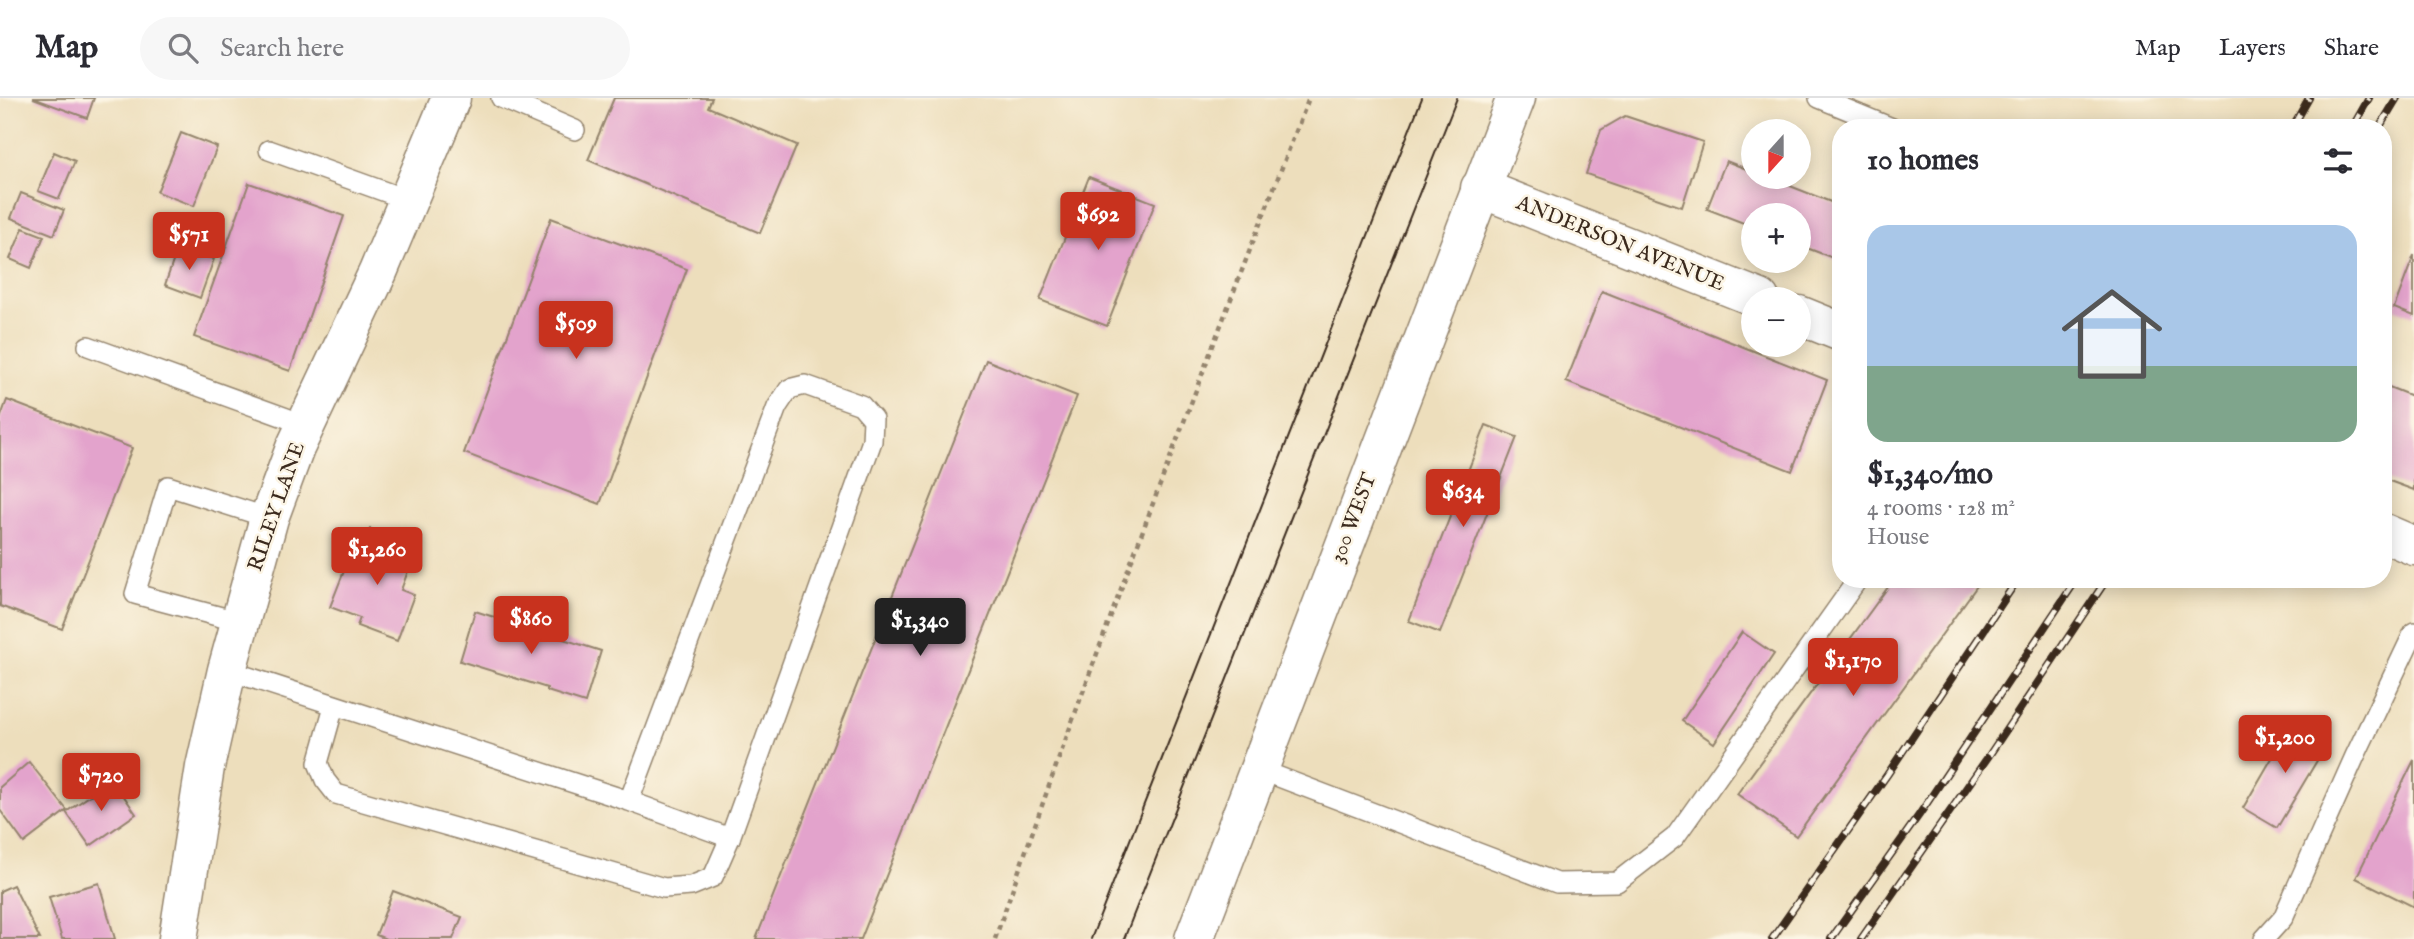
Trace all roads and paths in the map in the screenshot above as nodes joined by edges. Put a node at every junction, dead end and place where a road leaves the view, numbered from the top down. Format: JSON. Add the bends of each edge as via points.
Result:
{"nodes":[{"id":1,"x":451,"y":98,"type":"edge"},
{"id":2,"x":501,"y":98,"type":"edge"},
{"id":3,"x":1309,"y":98,"type":"edge"},
{"id":4,"x":1516,"y":98,"type":"edge"},
{"id":5,"x":1819,"y":98,"type":"edge"},
{"id":6,"x":1870,"y":119,"type":"edge"},
{"id":7,"x":575,"y":130,"type":"dead end"},
{"id":8,"x":269,"y":150,"type":"dead end"},
{"id":9,"x":1480,"y":188,"type":"junction"},
{"id":10,"x":408,"y":200,"type":"junction"},
{"id":11,"x":1741,"y":291,"type":"edge"},
{"id":12,"x":1811,"y":320,"type":"edge"},
{"id":13,"x":1832,"y":328,"type":"edge"},
{"id":14,"x":88,"y":346,"type":"dead end"},
{"id":15,"x":306,"y":425,"type":"junction"},
{"id":16,"x":269,"y":518,"type":"junction"},
{"id":17,"x":2392,"y":536,"type":"edge"},
{"id":18,"x":2414,"y":545,"type":"edge"},
{"id":19,"x":1852,"y":588,"type":"edge"},
{"id":20,"x":240,"y":622,"type":"junction"},
{"id":21,"x":2414,"y":632,"type":"edge"},
{"id":22,"x":227,"y":670,"type":"junction"},
{"id":23,"x":334,"y":706,"type":"junction"},
{"id":24,"x":1258,"y":769,"type":"junction"},
{"id":25,"x":629,"y":802,"type":"junction"},
{"id":26,"x":730,"y":838,"type":"junction"},
{"id":27,"x":178,"y":939,"type":"edge"},
{"id":28,"x":995,"y":939,"type":"edge"},
{"id":29,"x":1194,"y":939,"type":"edge"},
{"id":30,"x":2264,"y":939,"type":"edge"}],
"edges":[{"from":1,"to":10,"type":"street","name":"RILEY LANE"},
{"from":2,"to":7,"type":"lane"},
{"from":3,"to":28,"type":"path"},
{"from":4,"to":9,"type":"street","name":"300 WEST"},
{"from":5,"to":6,"type":"lane"},
{"from":8,"to":10,"type":"lane"},
{"from":9,"to":11,"type":"street","name":"ANDERSON AVENUE"},
{"from":9,"to":24,"type":"street","name":"300 WEST"},
{"from":10,"to":15,"type":"street","name":"RILEY LANE"},
{"from":12,"to":13,"type":"street"},
{"from":14,"to":15,"type":"lane"},
{"from":15,"to":16,"type":"street","name":"RILEY LANE"},
{"from":16,"to":20,"type":"street","name":"RILEY LANE"},
{"from":16,"to":20,"type":"lane","via":[[168,486],[135,594]]},
{"from":17,"to":18,"type":"street"},
{"from":19,"to":24,"type":"lane","via":[[1675,837],[1617,882],[1558,883]]},
{"from":20,"to":22,"type":"street","name":"RILEY LANE"},
{"from":21,"to":30,"type":"lane","via":[[2283,918]]},
{"from":22,"to":23,"type":"lane"},
{"from":22,"to":27,"type":"street","name":"RILEY LANE","via":[[205,767]]},
{"from":23,"to":25,"type":"lane"},
{"from":23,"to":26,"type":"lane","via":[[318,763],[336,794],[664,888],[691,886],[713,877]]},
{"from":24,"to":29,"type":"street","name":"300 WEST"},
{"from":25,"to":26,"type":"lane"},
{"from":25,"to":26,"type":"lane","via":[[777,407],[789,389],[806,385],[861,405],[873,419],[872,441]]}]}
